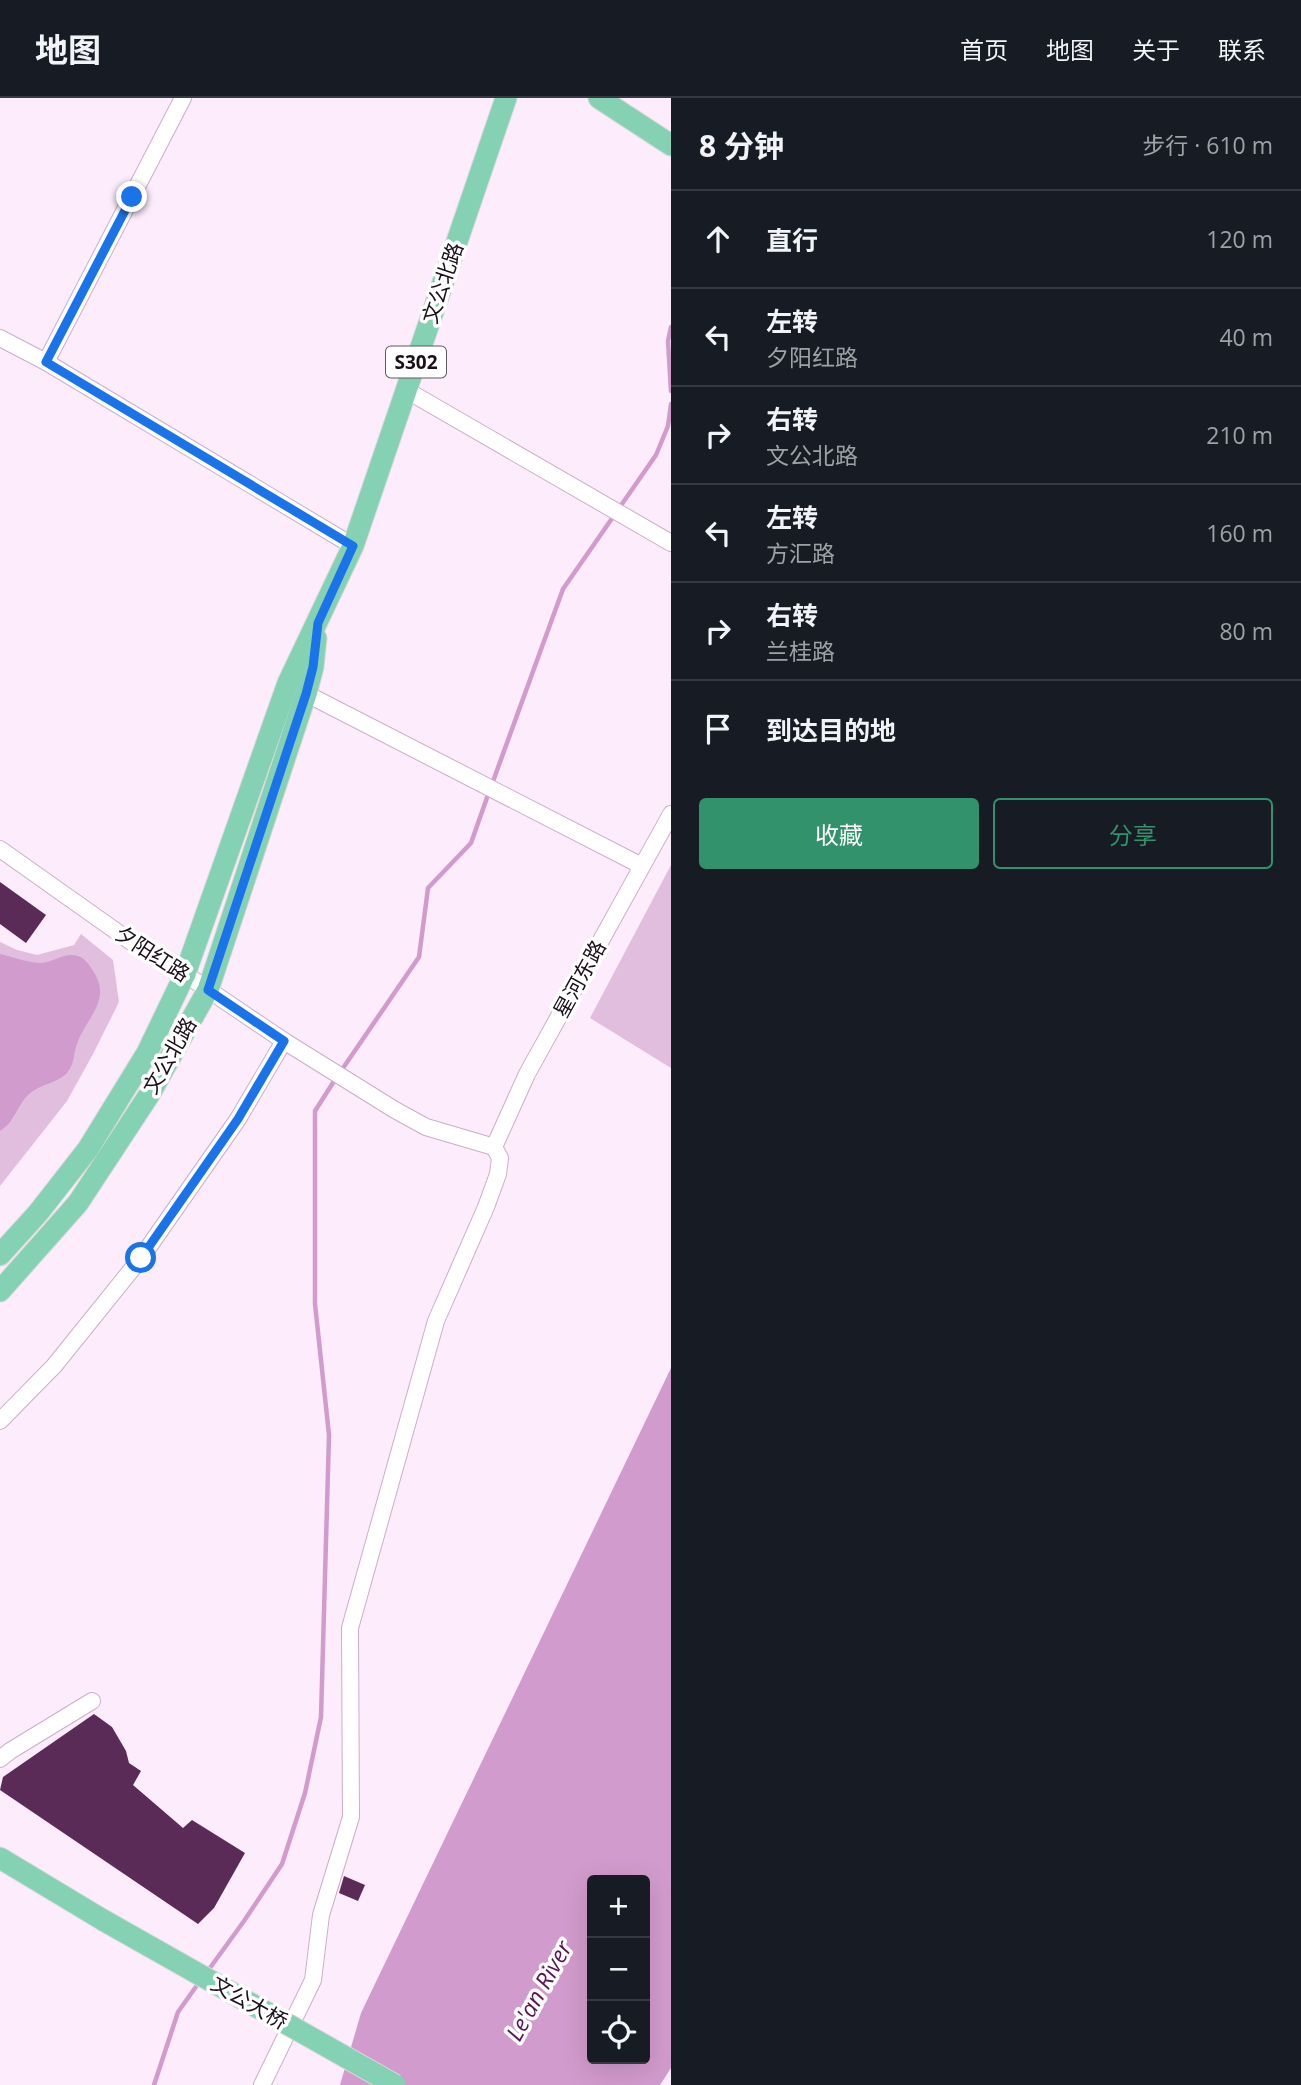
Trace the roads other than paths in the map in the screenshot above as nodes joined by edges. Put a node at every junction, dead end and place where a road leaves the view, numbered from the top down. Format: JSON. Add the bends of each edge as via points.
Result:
{"nodes":[{"id":1,"x":183,"y":98,"type":"edge"},
{"id":2,"x":506,"y":98,"type":"edge"},
{"id":3,"x":599,"y":98,"type":"edge"},
{"id":4,"x":671,"y":145,"type":"edge"},
{"id":5,"x":0,"y":338,"type":"edge"},
{"id":6,"x":46,"y":362,"type":"junction"},
{"id":7,"x":406,"y":390,"type":"junction"},
{"id":8,"x":671,"y":543,"type":"edge"},
{"id":9,"x":353,"y":546,"type":"junction"},
{"id":10,"x":297,"y":688,"type":"junction"},
{"id":11,"x":671,"y":814,"type":"edge"},
{"id":12,"x":0,"y":849,"type":"edge"},
{"id":13,"x":642,"y":866,"type":"junction"},
{"id":14,"x":185,"y":974,"type":"junction"},
{"id":15,"x":208,"y":990,"type":"junction"},
{"id":16,"x":284,"y":1041,"type":"junction"},
{"id":17,"x":494,"y":1147,"type":"junction"},
{"id":18,"x":0,"y":1255,"type":"edge"},
{"id":19,"x":0,"y":1291,"type":"edge"},
{"id":20,"x":0,"y":1421,"type":"edge"},
{"id":21,"x":92,"y":1701,"type":"dead end"},
{"id":22,"x":0,"y":1759,"type":"edge"},
{"id":23,"x":0,"y":1858,"type":"edge"},
{"id":24,"x":262,"y":2085,"type":"edge"},
{"id":25,"x":394,"y":2085,"type":"edge"}],
"edges":[{"from":1,"to":6,"type":"street"},
{"from":2,"to":7,"type":"main road","name":"文公北路","number":"S302"},
{"from":3,"to":4,"type":"main road"},
{"from":5,"to":6,"type":"street"},
{"from":6,"to":9,"type":"street"},
{"from":7,"to":8,"type":"street"},
{"from":7,"to":9,"type":"main road","name":"文公北路","number":"S302"},
{"from":9,"to":10,"type":"main road","name":"文公北路","number":"S302","via":[[318,623],[313,667]]},
{"from":10,"to":13,"type":"street"},
{"from":10,"to":14,"type":"main road","name":"文公北路","number":"S302"},
{"from":10,"to":15,"type":"main road","name":"文公北路","number":"S302"},
{"from":11,"to":13,"type":"street","name":"星河东路"},
{"from":12,"to":14,"type":"street","name":"夕阳红路","via":[[137,946]]},
{"from":13,"to":17,"type":"street","name":"星河东路","via":[[527,1074]]},
{"from":14,"to":15,"type":"street","name":"夕阳红路"},
{"from":14,"to":18,"type":"main road","name":"文公北路","number":"S302","via":[[147,1052],[88,1149]]},
{"from":15,"to":16,"type":"street","name":"夕阳红路"},
{"from":15,"to":19,"type":"main road","name":"文公北路","number":"S302","via":[[149,1095],[78,1203]]},
{"from":16,"to":17,"type":"street","name":"夕阳红路","via":[[426,1126]]},
{"from":16,"to":20,"type":"street","via":[[238,1119],[141,1258],[54,1366]]},
{"from":17,"to":24,"type":"street","via":[[500,1158],[498,1174],[436,1321],[350,1628],[351,1817],[321,1915],[313,1980]]},
{"from":21,"to":22,"type":"street"},
{"from":23,"to":25,"type":"main road","name":"文公大桥","bridge":true}]}
